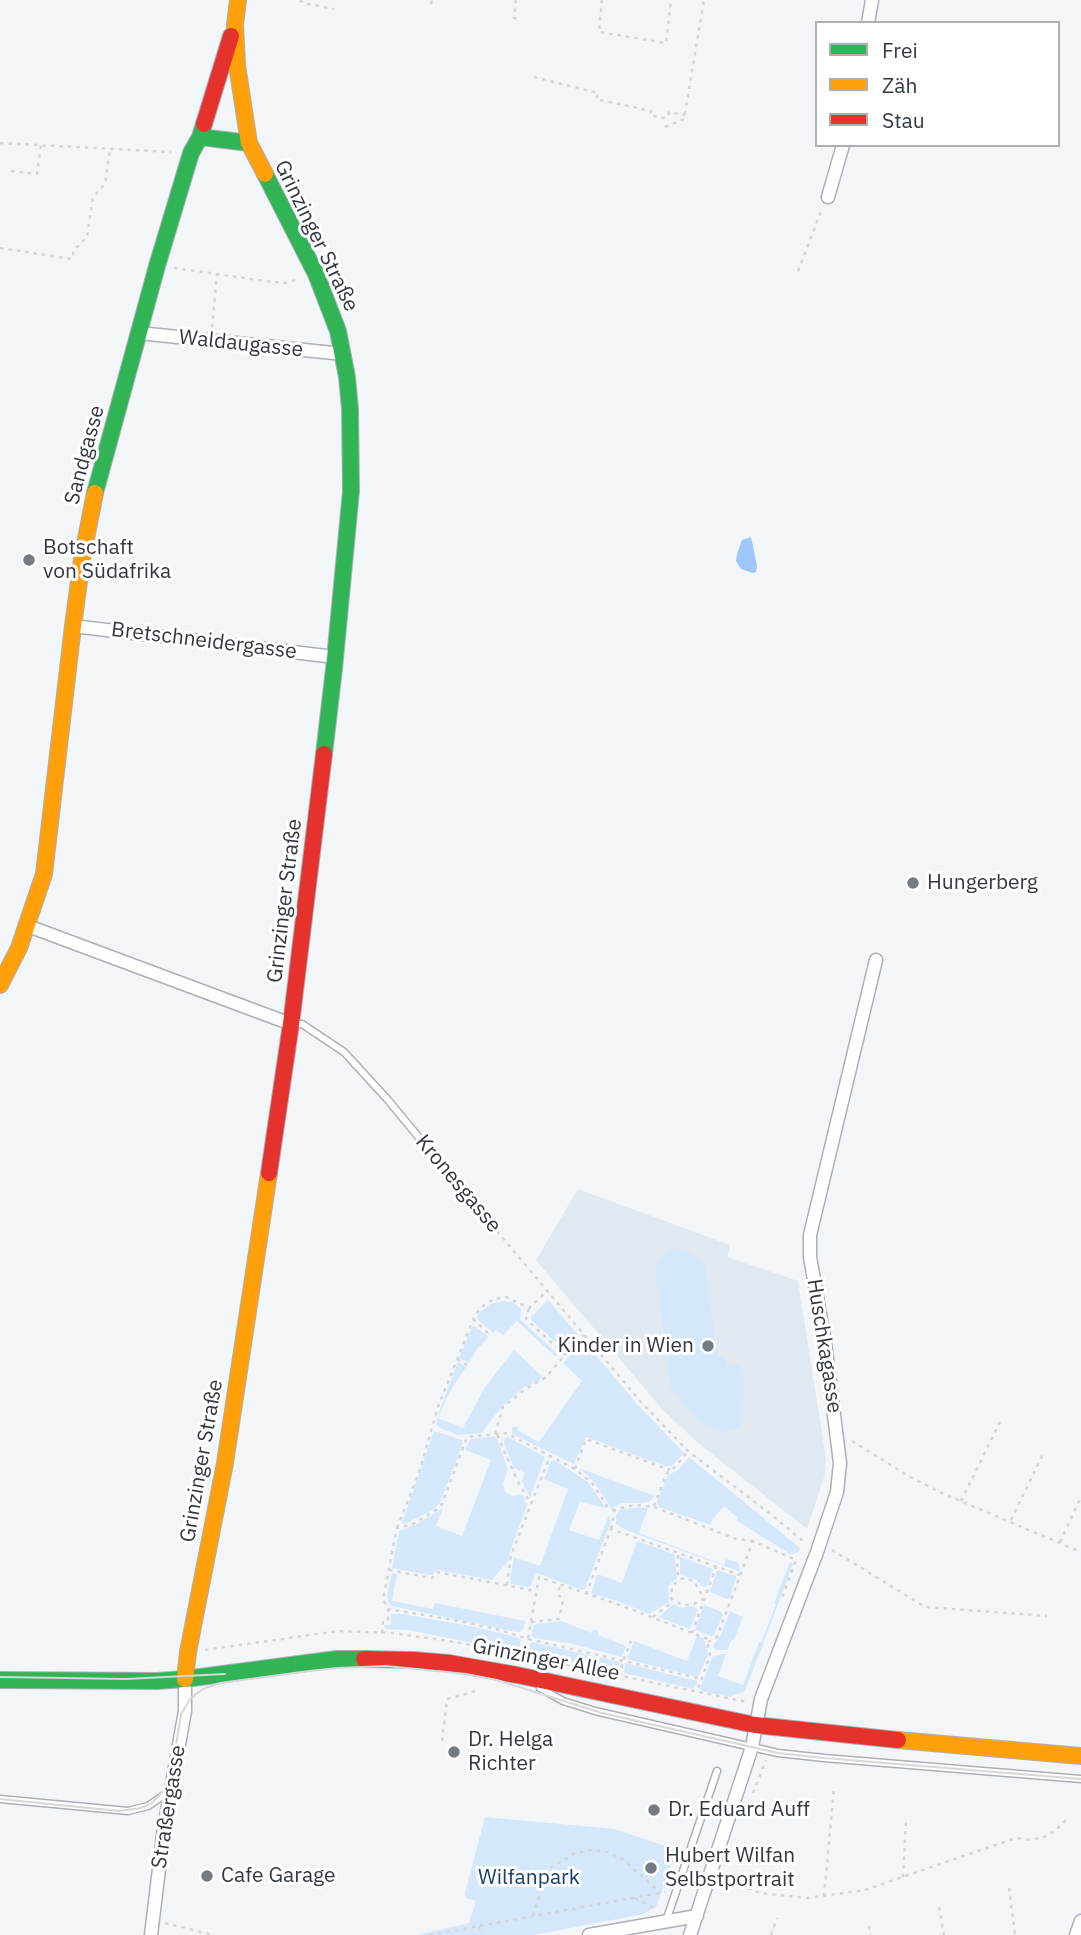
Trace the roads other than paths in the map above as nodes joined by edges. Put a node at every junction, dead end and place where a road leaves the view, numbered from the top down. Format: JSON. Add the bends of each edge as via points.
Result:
{"nodes":[{"id":1,"x":238,"y":0,"type":"edge"},
{"id":2,"x":872,"y":0,"type":"edge"},
{"id":3,"x":868,"y":21,"type":"edge"},
{"id":4,"x":235,"y":25,"type":"junction"},
{"id":5,"x":200,"y":137,"type":"junction"},
{"id":6,"x":249,"y":142,"type":"junction"},
{"id":7,"x":842,"y":147,"type":"edge"},
{"id":8,"x":828,"y":197,"type":"road end"},
{"id":9,"x":139,"y":333,"type":"junction"},
{"id":10,"x":343,"y":354,"type":"junction"},
{"id":11,"x":73,"y":626,"type":"junction"},
{"id":12,"x":335,"y":657,"type":"junction"},
{"id":13,"x":28,"y":926,"type":"junction"},
{"id":14,"x":876,"y":960,"type":"dead end"},
{"id":15,"x":0,"y":985,"type":"edge"},
{"id":16,"x":291,"y":1024,"type":"junction"},
{"id":17,"x":468,"y":1198,"type":"road end"},
{"id":18,"x":517,"y":1675,"type":"junction"},
{"id":19,"x":185,"y":1679,"type":"junction"},
{"id":20,"x":0,"y":1680,"type":"edge"},
{"id":21,"x":755,"y":1725,"type":"junction"},
{"id":22,"x":752,"y":1747,"type":"junction"},
{"id":23,"x":1081,"y":1756,"type":"edge"},
{"id":24,"x":717,"y":1771,"type":"dead end"},
{"id":25,"x":1081,"y":1779,"type":"edge"},
{"id":26,"x":172,"y":1790,"type":"junction"},
{"id":27,"x":0,"y":1799,"type":"edge"},
{"id":28,"x":697,"y":1916,"type":"junction"},
{"id":29,"x":667,"y":1918,"type":"junction"},
{"id":30,"x":1081,"y":1921,"type":"edge"},
{"id":31,"x":151,"y":1935,"type":"edge"},
{"id":32,"x":589,"y":1935,"type":"edge"},
{"id":33,"x":690,"y":1935,"type":"edge"},
{"id":34,"x":1076,"y":1935,"type":"edge"}],
"edges":[{"from":1,"to":4,"type":"street","name":"Grinzinger Straße"},
{"from":2,"to":3,"type":"street"},
{"from":4,"to":5,"type":"street","name":"Sandgasse"},
{"from":4,"to":6,"type":"street","name":"Grinzinger Straße","via":[[239,89]]},
{"from":5,"to":6,"type":"street"},
{"from":5,"to":9,"type":"street","name":"Sandgasse","via":[[191,152]]},
{"from":6,"to":10,"type":"street","name":"Grinzinger Straße","via":[[316,274]]},
{"from":7,"to":8,"type":"street"},
{"from":9,"to":10,"type":"street","name":"Waldaugasse"},
{"from":9,"to":11,"type":"street","name":"Sandgasse","via":[[92,504]]},
{"from":10,"to":12,"type":"street","name":"Grinzinger Straße","via":[[350,409],[351,491]]},
{"from":11,"to":12,"type":"street","name":"Bretschneidergasse"},
{"from":11,"to":13,"type":"street","name":"Sandgasse","via":[[44,874]]},
{"from":12,"to":16,"type":"street","name":"Grinzinger Straße"},
{"from":13,"to":15,"type":"street","name":"Sandgasse"},
{"from":13,"to":16,"type":"street","name":"Kronesgasse"},
{"from":14,"to":21,"type":"street","name":"Huschkagasse","via":[[810,1235],[840,1463],[837,1492]]},
{"from":16,"to":17,"type":"lane","name":"Kronesgasse","via":[[302,1024],[344,1052]]},
{"from":16,"to":19,"type":"street","name":"Grinzinger Straße","via":[[225,1463]]},
{"from":18,"to":19,"type":"street","name":"Grinzinger Allee","via":[[449,1663],[374,1658]]},
{"from":18,"to":21,"type":"street","name":"Grinzinger Allee"},
{"from":18,"to":22,"type":"lane","via":[[583,1708]]},
{"from":19,"to":20,"type":"street","name":"Grinzinger Allee"},
{"from":19,"to":26,"type":"street","name":"Straßergasse","via":[[186,1711]]},
{"from":21,"to":22,"type":"street","name":"Huschkagasse"},
{"from":21,"to":23,"type":"street","name":"Grinzinger Allee"},
{"from":22,"to":25,"type":"lane","via":[[824,1758]]},
{"from":22,"to":28,"type":"street","name":"Huschkagasse"},
{"from":24,"to":29,"type":"lane"},
{"from":26,"to":27,"type":"lane","via":[[128,1811]]},
{"from":26,"to":31,"type":"street","name":"Straßergasse"},
{"from":28,"to":29,"type":"street"},
{"from":28,"to":33,"type":"street","name":"Huschkagasse"},
{"from":29,"to":32,"type":"street"},
{"from":30,"to":34,"type":"street"}]}
